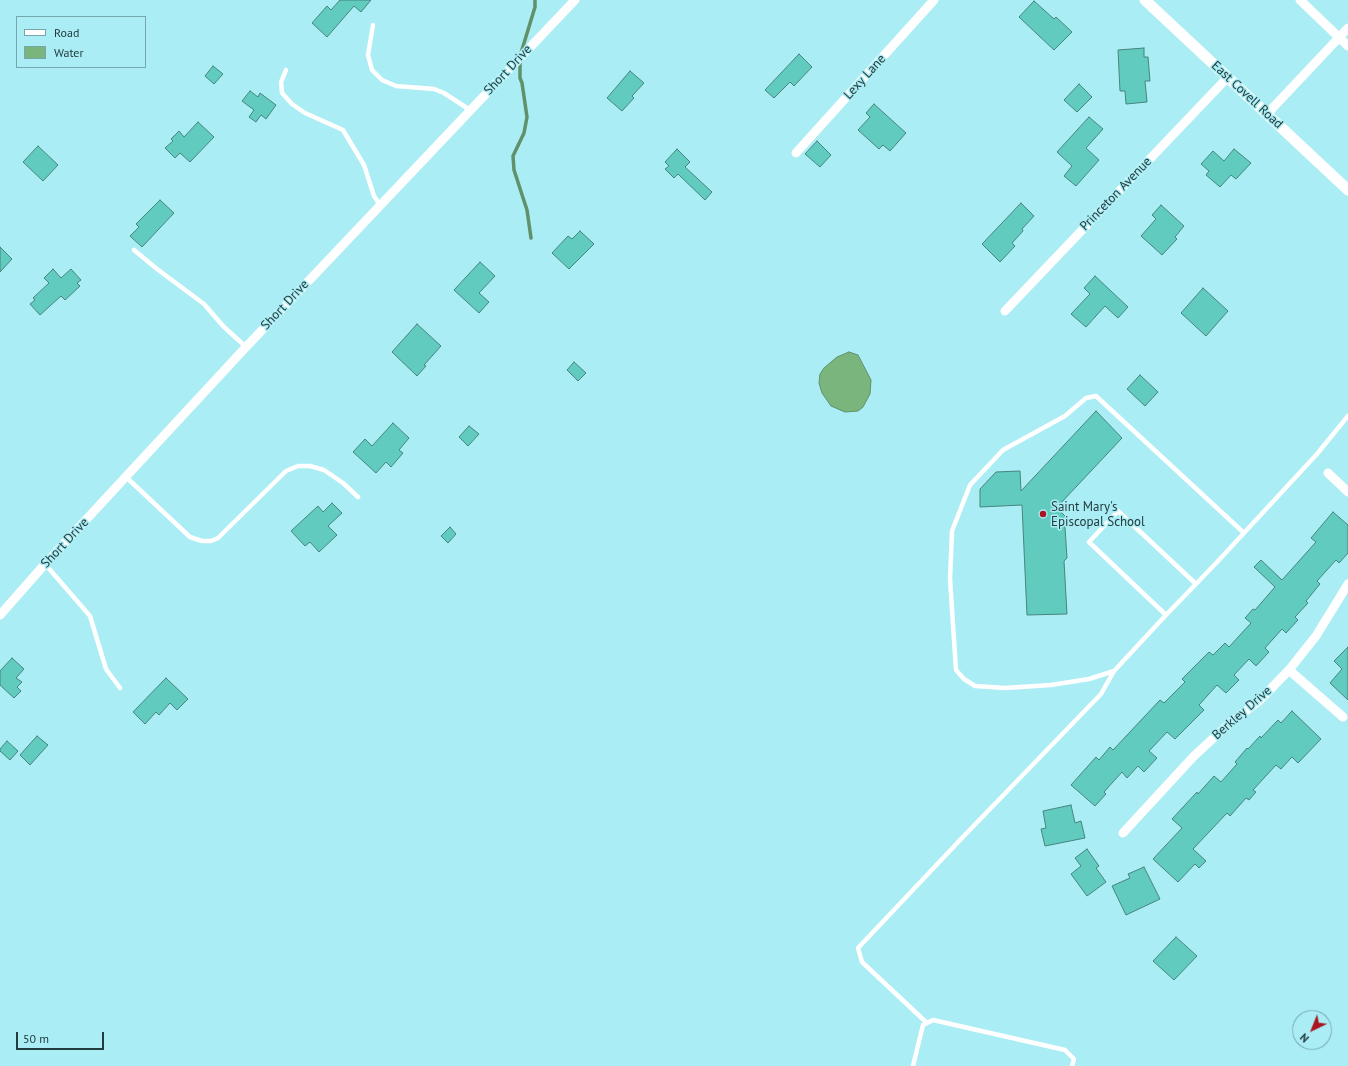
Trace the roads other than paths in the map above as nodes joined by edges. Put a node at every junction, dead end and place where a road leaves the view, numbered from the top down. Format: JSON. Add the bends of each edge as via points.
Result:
{"nodes":[{"id":1,"x":576,"y":0,"type":"edge"},
{"id":2,"x":934,"y":0,"type":"edge"},
{"id":3,"x":1146,"y":0,"type":"edge"},
{"id":4,"x":1300,"y":0,"type":"edge"},
{"id":5,"x":374,"y":26,"type":"dead end"},
{"id":6,"x":1348,"y":28,"type":"edge"},
{"id":7,"x":1339,"y":37,"type":"junction"},
{"id":8,"x":1348,"y":46,"type":"edge"},
{"id":9,"x":286,"y":70,"type":"dead end"},
{"id":10,"x":1228,"y":77,"type":"junction"},
{"id":11,"x":470,"y":110,"type":"junction"},
{"id":12,"x":1267,"y":114,"type":"junction"},
{"id":13,"x":796,"y":153,"type":"dead end"},
{"id":14,"x":1348,"y":190,"type":"edge"},
{"id":15,"x":380,"y":205,"type":"junction"},
{"id":16,"x":134,"y":250,"type":"dead end"},
{"id":17,"x":1005,"y":311,"type":"dead end"},
{"id":18,"x":246,"y":347,"type":"junction"},
{"id":19,"x":1348,"y":416,"type":"edge"},
{"id":20,"x":1328,"y":473,"type":"dead end"},
{"id":21,"x":126,"y":477,"type":"junction"},
{"id":22,"x":1348,"y":492,"type":"edge"},
{"id":23,"x":358,"y":497,"type":"dead end"},
{"id":24,"x":1244,"y":533,"type":"junction"},
{"id":25,"x":45,"y":564,"type":"junction"},
{"id":26,"x":1196,"y":584,"type":"junction"},
{"id":27,"x":1348,"y":584,"type":"edge"},
{"id":28,"x":0,"y":615,"type":"edge"},
{"id":29,"x":1166,"y":615,"type":"junction"},
{"id":30,"x":1289,"y":670,"type":"junction"},
{"id":31,"x":1114,"y":671,"type":"junction"},
{"id":32,"x":120,"y":688,"type":"dead end"},
{"id":33,"x":1343,"y":717,"type":"dead end"},
{"id":34,"x":1123,"y":833,"type":"dead end"},
{"id":35,"x":927,"y":1023,"type":"junction"},
{"id":36,"x":913,"y":1066,"type":"edge"},
{"id":37,"x":1072,"y":1066,"type":"edge"}],
"edges":[{"from":1,"to":11,"type":"street","name":"Short Drive"},
{"from":2,"to":13,"type":"street","name":"Lexy Lane"},
{"from":3,"to":10,"type":"street","name":"East Covell Road"},
{"from":4,"to":7,"type":"street"},
{"from":5,"to":11,"type":"lane","via":[[368,55],[372,70],[382,80],[396,86],[434,89]]},
{"from":6,"to":7,"type":"street"},
{"from":7,"to":8,"type":"street"},
{"from":7,"to":12,"type":"street"},
{"from":9,"to":15,"type":"lane","via":[[281,82],[282,93],[305,113],[343,130],[364,165],[374,196]]},
{"from":10,"to":12,"type":"street","name":"East Covell Road"},
{"from":10,"to":17,"type":"street","name":"Princeton Avenue"},
{"from":11,"to":15,"type":"street","name":"Short Drive"},
{"from":12,"to":14,"type":"street","name":"East Covell Road"},
{"from":15,"to":18,"type":"street","name":"Short Drive"},
{"from":16,"to":18,"type":"lane","via":[[204,304]]},
{"from":18,"to":21,"type":"street","name":"Short Drive"},
{"from":19,"to":24,"type":"lane","via":[[1317,454]]},
{"from":20,"to":22,"type":"street"},
{"from":21,"to":23,"type":"lane","via":[[190,537],[202,541],[218,538],[286,471],[298,466],[324,470]]},
{"from":21,"to":25,"type":"street","name":"Short Drive"},
{"from":24,"to":26,"type":"lane"},
{"from":24,"to":31,"type":"lane","via":[[1096,396],[1086,398],[1065,416],[1003,450],[970,485],[952,531],[950,579],[956,670],[975,686],[1005,688],[1051,685],[1089,679]]},
{"from":25,"to":28,"type":"street","name":"Short Drive"},
{"from":25,"to":32,"type":"lane","via":[[90,616],[106,669]]},
{"from":26,"to":29,"type":"lane"},
{"from":26,"to":29,"type":"lane","via":[[1118,511],[1089,542]]},
{"from":27,"to":30,"type":"street","name":"Berkley Drive","via":[[1316,636]]},
{"from":29,"to":31,"type":"lane"},
{"from":30,"to":33,"type":"street"},
{"from":30,"to":34,"type":"street","name":"Berkley Drive","via":[[1259,701],[1231,722],[1194,756]]},
{"from":31,"to":35,"type":"lane","via":[[1101,694],[858,948],[862,962]]},
{"from":35,"to":36,"type":"lane","via":[[923,1025]]},
{"from":35,"to":37,"type":"lane","via":[[933,1020],[1065,1050],[1074,1059]]}]}
